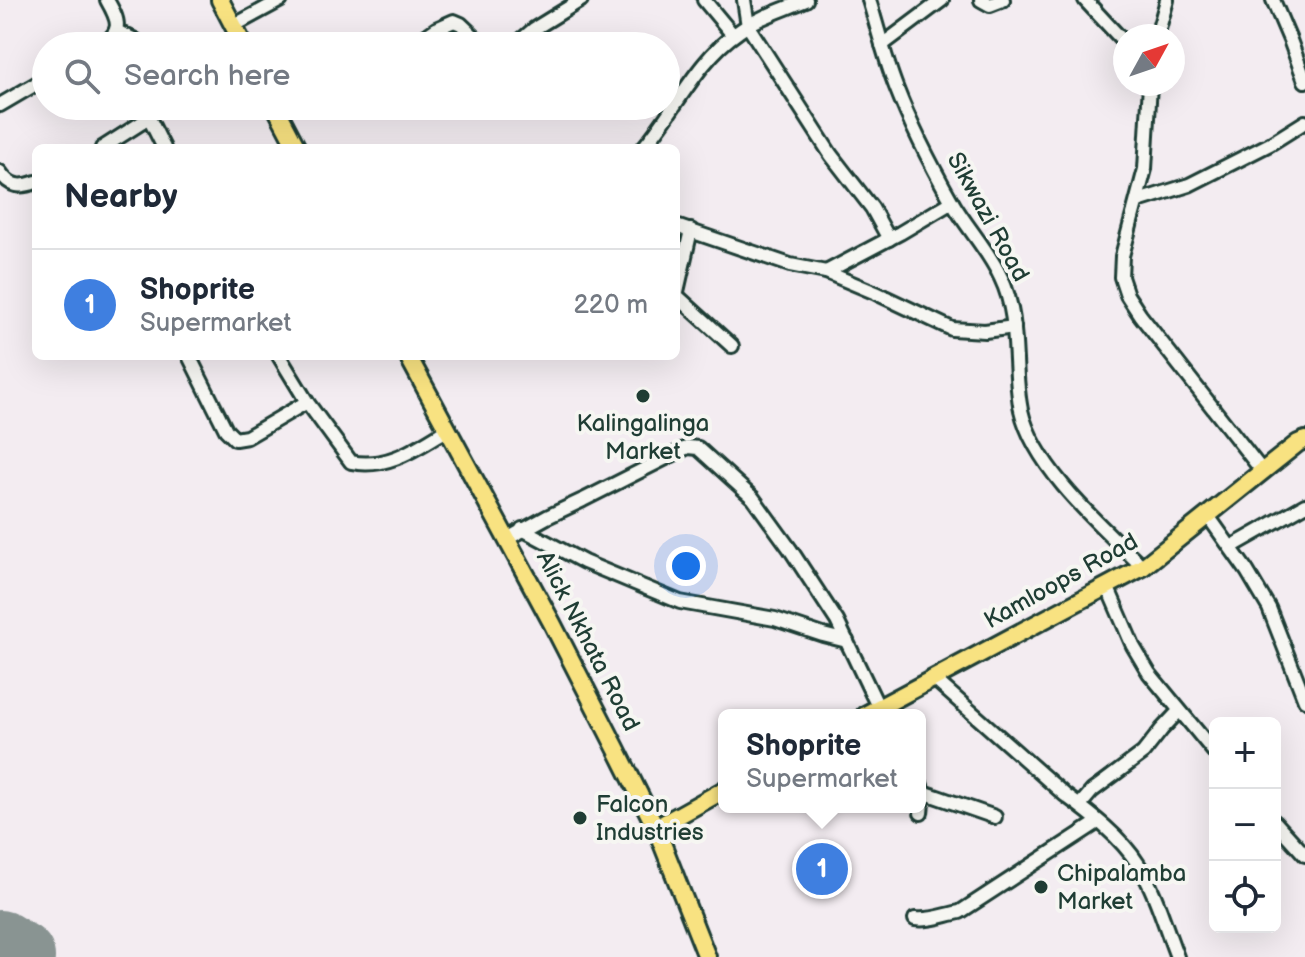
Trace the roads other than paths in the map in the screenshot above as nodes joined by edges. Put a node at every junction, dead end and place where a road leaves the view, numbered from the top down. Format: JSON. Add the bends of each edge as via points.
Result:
{"nodes":[{"id":1,"x":107,"y":0,"type":"edge"},
{"id":2,"x":220,"y":0,"type":"edge"},
{"id":3,"x":281,"y":0,"type":"edge"},
{"id":4,"x":581,"y":0,"type":"edge"},
{"id":5,"x":704,"y":0,"type":"edge"},
{"id":6,"x":744,"y":0,"type":"edge"},
{"id":7,"x":806,"y":0,"type":"edge"},
{"id":8,"x":869,"y":0,"type":"edge"},
{"id":9,"x":942,"y":0,"type":"edge"},
{"id":10,"x":981,"y":0,"type":"edge"},
{"id":11,"x":1003,"y":0,"type":"edge"},
{"id":12,"x":1085,"y":0,"type":"edge"},
{"id":13,"x":1167,"y":0,"type":"edge"},
{"id":14,"x":1273,"y":0,"type":"edge"},
{"id":15,"x":1160,"y":24,"type":"edge"},
{"id":16,"x":233,"y":26,"type":"junction"},
{"id":17,"x":748,"y":26,"type":"junction"},
{"id":18,"x":1113,"y":30,"type":"edge"},
{"id":19,"x":116,"y":31,"type":"edge"},
{"id":20,"x":236,"y":32,"type":"edge"},
{"id":21,"x":432,"y":32,"type":"edge"},
{"id":22,"x":469,"y":32,"type":"edge"},
{"id":23,"x":530,"y":32,"type":"edge"},
{"id":24,"x":733,"y":35,"type":"junction"},
{"id":25,"x":882,"y":45,"type":"junction"},
{"id":26,"x":1305,"y":81,"type":"edge"},
{"id":27,"x":32,"y":86,"type":"edge"},
{"id":28,"x":1149,"y":96,"type":"edge"},
{"id":29,"x":680,"y":98,"type":"edge"},
{"id":30,"x":0,"y":105,"type":"edge"},
{"id":31,"x":138,"y":120,"type":"edge"},
{"id":32,"x":152,"y":120,"type":"edge"},
{"id":33,"x":282,"y":120,"type":"edge"},
{"id":34,"x":664,"y":120,"type":"edge"},
{"id":35,"x":1305,"y":122,"type":"edge"},
{"id":36,"x":107,"y":144,"type":"edge"},
{"id":37,"x":162,"y":144,"type":"edge"},
{"id":38,"x":295,"y":144,"type":"edge"},
{"id":39,"x":646,"y":144,"type":"edge"},
{"id":40,"x":0,"y":172,"type":"edge"},
{"id":41,"x":32,"y":183,"type":"edge"},
{"id":42,"x":1138,"y":201,"type":"junction"},
{"id":43,"x":952,"y":202,"type":"junction"},
{"id":44,"x":680,"y":227,"type":"edge"},
{"id":45,"x":691,"y":230,"type":"junction"},
{"id":46,"x":889,"y":239,"type":"junction"},
{"id":47,"x":826,"y":272,"type":"junction"},
{"id":48,"x":680,"y":278,"type":"edge"},
{"id":49,"x":680,"y":300,"type":"edge"},
{"id":50,"x":1014,"y":327,"type":"junction"},
{"id":51,"x":732,"y":346,"type":"dead end"},
{"id":52,"x":191,"y":360,"type":"edge"},
{"id":53,"x":281,"y":360,"type":"edge"},
{"id":54,"x":410,"y":360,"type":"edge"},
{"id":55,"x":307,"y":402,"type":"junction"},
{"id":56,"x":448,"y":429,"type":"junction"},
{"id":57,"x":1305,"y":440,"type":"edge"},
{"id":58,"x":1263,"y":472,"type":"junction"},
{"id":59,"x":1305,"y":505,"type":"edge"},
{"id":60,"x":1208,"y":516,"type":"junction"},
{"id":61,"x":522,"y":529,"type":"junction"},
{"id":62,"x":507,"y":539,"type":"junction"},
{"id":63,"x":1231,"y":547,"type":"junction"},
{"id":64,"x":1143,"y":567,"type":"junction"},
{"id":65,"x":1107,"y":586,"type":"junction"},
{"id":66,"x":847,"y":641,"type":"junction"},
{"id":67,"x":933,"y":678,"type":"junction"},
{"id":68,"x":1305,"y":700,"type":"edge"},
{"id":69,"x":873,"y":709,"type":"edge"},
{"id":70,"x":882,"y":709,"type":"edge"},
{"id":71,"x":1179,"y":711,"type":"junction"},
{"id":72,"x":1209,"y":746,"type":"edge"},
{"id":73,"x":926,"y":789,"type":"edge"},
{"id":74,"x":718,"y":793,"type":"edge"},
{"id":75,"x":1080,"y":805,"type":"junction"},
{"id":76,"x":995,"y":817,"type":"dead end"},
{"id":77,"x":1098,"y":822,"type":"junction"},
{"id":78,"x":656,"y":828,"type":"junction"},
{"id":79,"x":1281,"y":829,"type":"edge"},
{"id":80,"x":1305,"y":855,"type":"edge"},
{"id":81,"x":915,"y":919,"type":"dead end"},
{"id":82,"x":1175,"y":956,"type":"edge"},
{"id":83,"x":707,"y":957,"type":"edge"}],
"edges":[{"from":1,"to":19,"type":"street","via":[[117,20]]},
{"from":2,"to":16,"type":"main road"},
{"from":3,"to":16,"type":"street"},
{"from":4,"to":23,"type":"street"},
{"from":5,"to":24,"type":"street"},
{"from":6,"to":17,"type":"street"},
{"from":7,"to":17,"type":"street"},
{"from":8,"to":25,"type":"street","name":"Sikwazi Road"},
{"from":9,"to":25,"type":"street"},
{"from":10,"to":11,"type":"street","via":[[990,5]]},
{"from":12,"to":18,"type":"street"},
{"from":13,"to":15,"type":"street"},
{"from":14,"to":26,"type":"street"},
{"from":16,"to":20,"type":"main road"},
{"from":17,"to":24,"type":"street"},
{"from":17,"to":46,"type":"street"},
{"from":21,"to":22,"type":"street","via":[[454,21]]},
{"from":24,"to":29,"type":"street"},
{"from":25,"to":43,"type":"street","name":"Sikwazi Road","via":[[907,114]]},
{"from":27,"to":30,"type":"street"},
{"from":28,"to":42,"type":"street"},
{"from":31,"to":36,"type":"street"},
{"from":32,"to":37,"type":"street"},
{"from":33,"to":38,"type":"main road"},
{"from":34,"to":39,"type":"street"},
{"from":35,"to":42,"type":"street","via":[[1189,185]]},
{"from":40,"to":41,"type":"street","via":[[14,185]]},
{"from":42,"to":58,"type":"street","via":[[1122,256],[1127,295]]},
{"from":43,"to":46,"type":"street"},
{"from":43,"to":50,"type":"street","name":"Sikwazi Road","via":[[1000,275]]},
{"from":44,"to":45,"type":"street"},
{"from":45,"to":47,"type":"street","via":[[790,265]]},
{"from":45,"to":48,"type":"street"},
{"from":46,"to":47,"type":"street"},
{"from":47,"to":50,"type":"street","via":[[952,329]]},
{"from":49,"to":51,"type":"street"},
{"from":50,"to":64,"type":"street","name":"Sikwazi Road","via":[[1021,410],[1037,450]]},
{"from":52,"to":55,"type":"street","via":[[235,439]]},
{"from":53,"to":55,"type":"street"},
{"from":54,"to":56,"type":"main road","name":"Alick Nkhata Road"},
{"from":55,"to":56,"type":"street","via":[[351,462],[381,463]]},
{"from":56,"to":62,"type":"main road","name":"Alick Nkhata Road"},
{"from":57,"to":58,"type":"main road","name":"Kamloops Road"},
{"from":58,"to":60,"type":"main road","name":"Kamloops Road"},
{"from":59,"to":63,"type":"street"},
{"from":60,"to":63,"type":"street"},
{"from":60,"to":64,"type":"main road","name":"Kamloops Road"},
{"from":61,"to":62,"type":"street"},
{"from":61,"to":66,"type":"street","via":[[680,602],[775,619]]},
{"from":61,"to":66,"type":"street","via":[[688,447],[698,448],[753,498]]},
{"from":62,"to":78,"type":"main road","name":"Alick Nkhata Road"},
{"from":63,"to":68,"type":"street","via":[[1269,608]]},
{"from":64,"to":65,"type":"main road","name":"Kamloops Road"},
{"from":65,"to":67,"type":"main road","name":"Kamloops Road"},
{"from":65,"to":71,"type":"street","via":[[1146,669]]},
{"from":66,"to":69,"type":"street"},
{"from":67,"to":70,"type":"main road","name":"Kamloops Road"},
{"from":67,"to":75,"type":"street"},
{"from":71,"to":72,"type":"street"},
{"from":71,"to":75,"type":"street","via":[[1143,753]]},
{"from":73,"to":76,"type":"street"},
{"from":74,"to":78,"type":"main road"},
{"from":75,"to":77,"type":"street"},
{"from":77,"to":81,"type":"street","via":[[960,912]]},
{"from":77,"to":82,"type":"street","via":[[1140,867]]},
{"from":78,"to":83,"type":"main road","name":"Alick Nkhata Road"},
{"from":79,"to":80,"type":"street"}]}
